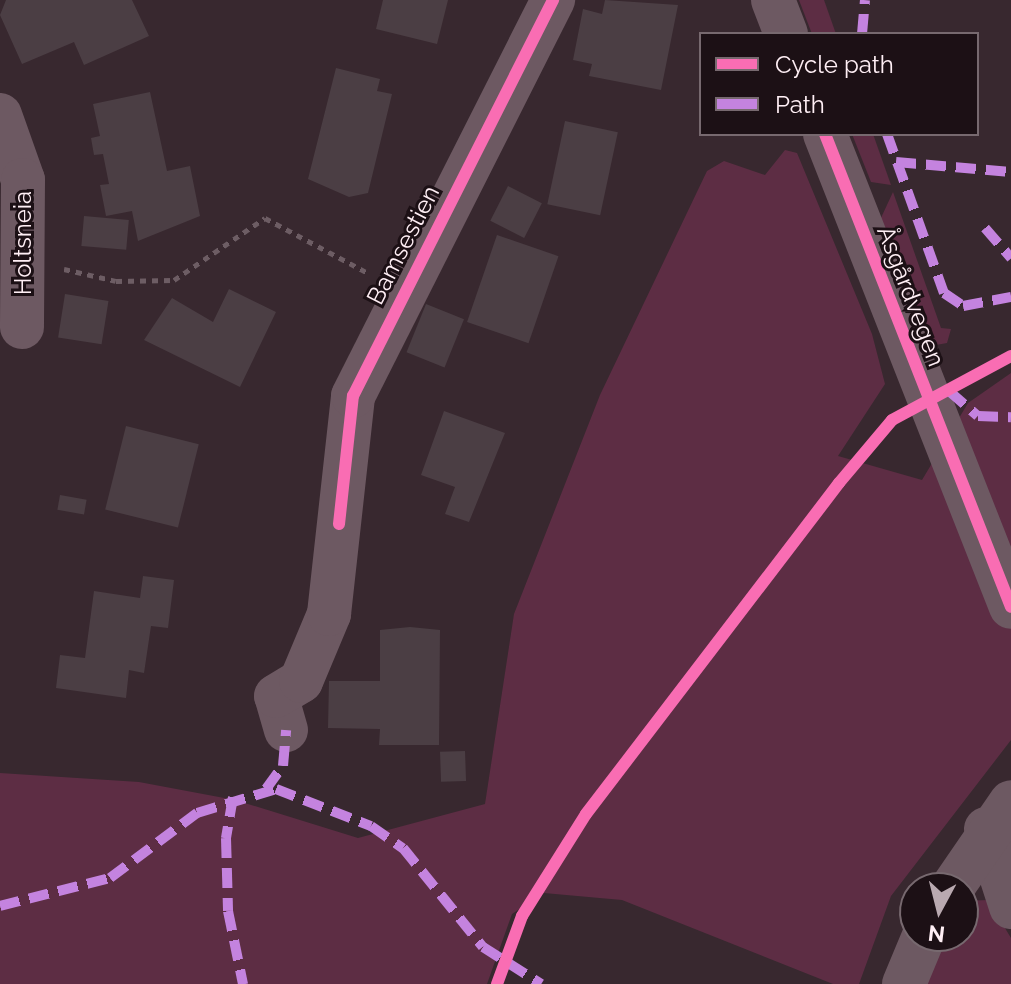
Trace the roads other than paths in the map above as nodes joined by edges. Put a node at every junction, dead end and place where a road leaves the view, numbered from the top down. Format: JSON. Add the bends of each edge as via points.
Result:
{"nodes":[{"id":1,"x":553,"y":0,"type":"edge"},
{"id":2,"x":773,"y":0,"type":"edge"},
{"id":3,"x":785,"y":32,"type":"edge"},
{"id":4,"x":0,"y":115,"type":"edge"},
{"id":5,"x":826,"y":136,"type":"edge"},
{"id":6,"x":22,"y":327,"type":"dead end"},
{"id":7,"x":1011,"y":607,"type":"edge"},
{"id":8,"x":286,"y":730,"type":"dead end"},
{"id":9,"x":999,"y":816,"type":"edge"},
{"id":10,"x":962,"y":872,"type":"edge"},
{"id":11,"x":1011,"y":907,"type":"edge"},
{"id":12,"x":917,"y":952,"type":"edge"},
{"id":13,"x":904,"y":984,"type":"edge"}],
"edges":[{"from":1,"to":8,"type":"street","name":"Bamsestien","via":[[353,396],[329,614],[301,681],[276,696]]},
{"from":2,"to":3,"type":"street"},
{"from":4,"to":6,"type":"street","name":"Holtsneia","via":[[23,180]]},
{"from":5,"to":7,"type":"street","name":"Åsgårdvegen"},
{"from":9,"to":10,"type":"street"},
{"from":9,"to":11,"type":"street"},
{"from":12,"to":13,"type":"street"}]}
